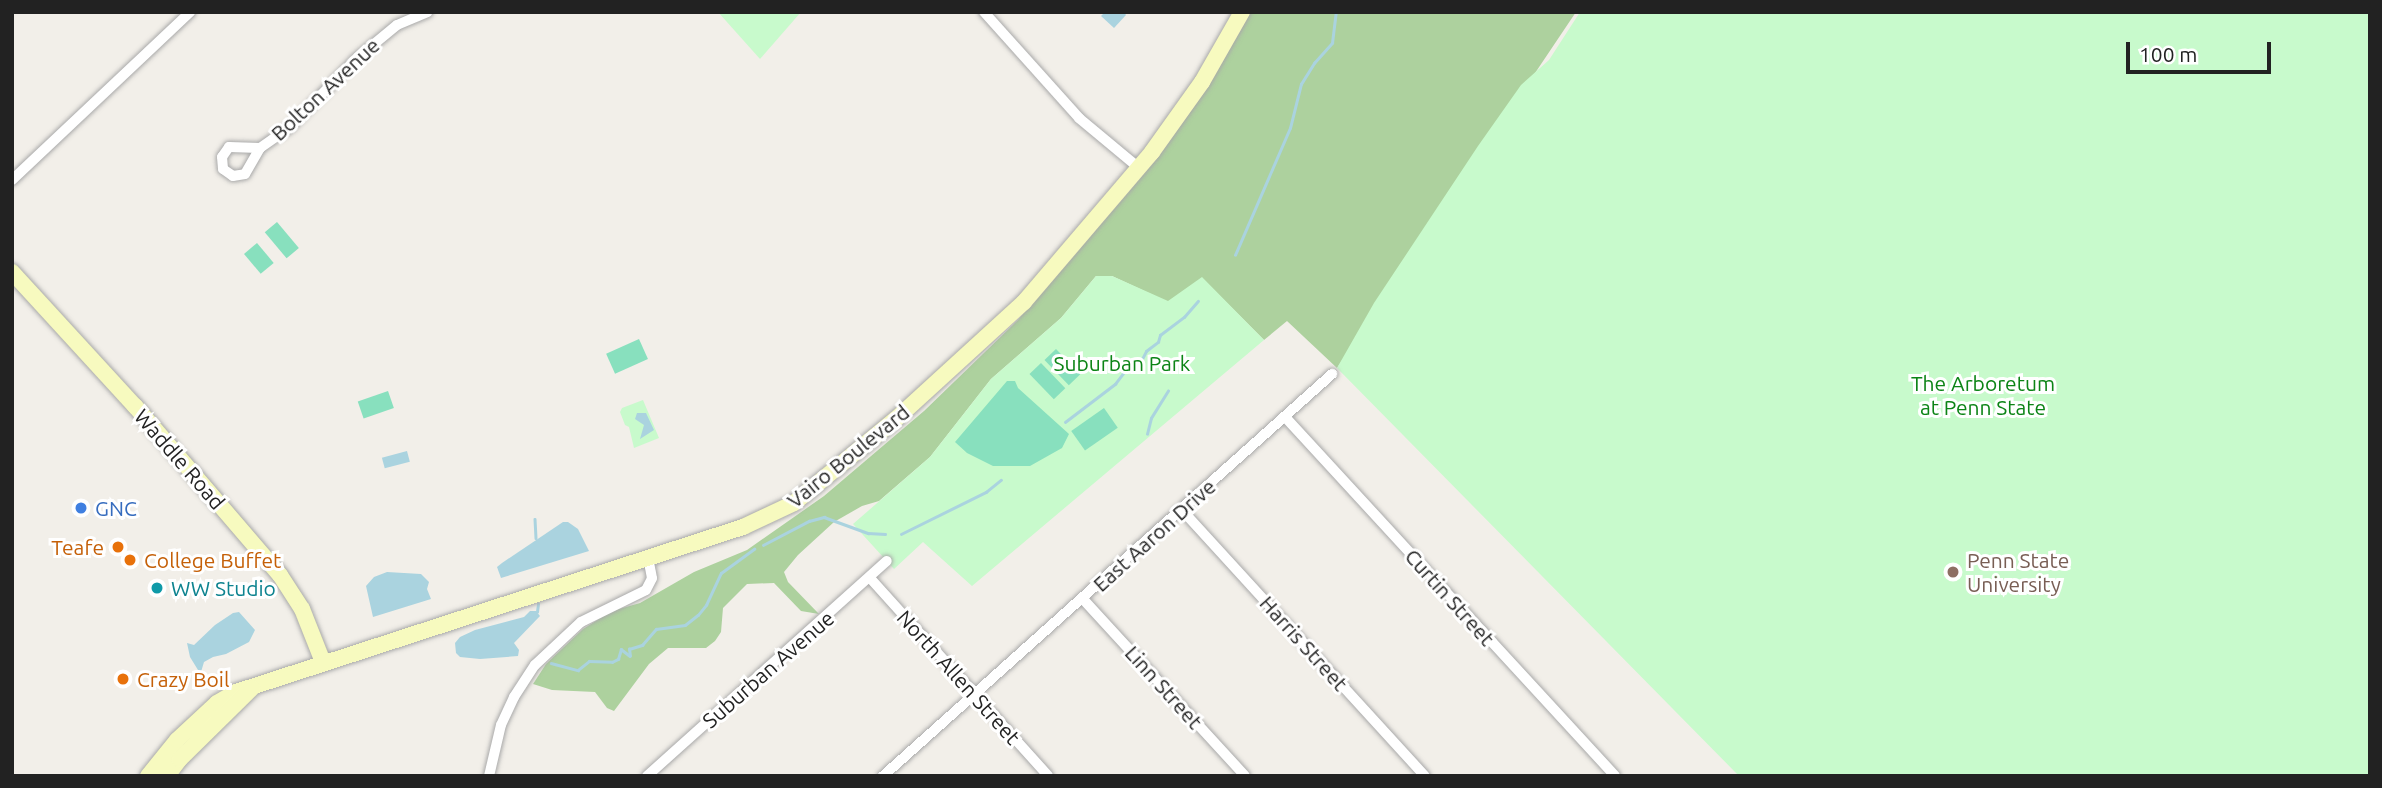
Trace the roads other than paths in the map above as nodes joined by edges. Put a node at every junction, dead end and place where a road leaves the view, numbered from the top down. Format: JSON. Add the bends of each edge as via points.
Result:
{"nodes":[{"id":1,"x":190,"y":12,"type":"edge"},
{"id":2,"x":427,"y":12,"type":"edge"},
{"id":3,"x":984,"y":12,"type":"edge"},
{"id":4,"x":1242,"y":12,"type":"edge"},
{"id":5,"x":260,"y":148,"type":"dead end"},
{"id":6,"x":1139,"y":168,"type":"junction"},
{"id":7,"x":12,"y":180,"type":"edge"},
{"id":8,"x":12,"y":272,"type":"edge"},
{"id":9,"x":1332,"y":374,"type":"dead end"},
{"id":10,"x":1286,"y":418,"type":"junction"},
{"id":11,"x":1182,"y":510,"type":"junction"},
{"id":12,"x":648,"y":556,"type":"junction"},
{"id":13,"x":887,"y":561,"type":"dead end"},
{"id":14,"x":870,"y":578,"type":"junction"},
{"id":15,"x":1082,"y":598,"type":"junction"},
{"id":16,"x":323,"y":662,"type":"junction"},
{"id":17,"x":257,"y":684,"type":"junction"},
{"id":18,"x":974,"y":694,"type":"junction"},
{"id":19,"x":148,"y":776,"type":"edge"},
{"id":20,"x":167,"y":776,"type":"edge"},
{"id":21,"x":489,"y":776,"type":"edge"},
{"id":22,"x":647,"y":776,"type":"edge"},
{"id":23,"x":883,"y":776,"type":"edge"},
{"id":24,"x":1048,"y":776,"type":"edge"},
{"id":25,"x":1245,"y":776,"type":"edge"},
{"id":26,"x":1425,"y":776,"type":"edge"},
{"id":27,"x":1615,"y":776,"type":"edge"}],
"edges":[{"from":1,"to":7,"type":"street"},
{"from":2,"to":5,"type":"street","name":"Bolton Avenue","via":[[385,33],[328,83],[289,128]]},
{"from":3,"to":6,"type":"street","via":[[1079,118]]},
{"from":4,"to":6,"type":"street","name":"Vairo Boulevard","via":[[1202,82]]},
{"from":6,"to":12,"type":"street","name":"Vairo Boulevard","via":[[1009,318],[825,479],[769,516]]},
{"from":8,"to":16,"type":"street","name":"Waddle Road","via":[[280,575],[302,609]]},
{"from":9,"to":10,"type":"street","name":"East Aaron Drive"},
{"from":10,"to":11,"type":"street","name":"East Aaron Drive"},
{"from":10,"to":27,"type":"street","name":"Curtin Street"},
{"from":11,"to":15,"type":"street","name":"East Aaron Drive"},
{"from":11,"to":26,"type":"street","name":"Harris Street"},
{"from":12,"to":16,"type":"street","name":"Vairo Boulevard"},
{"from":12,"to":21,"type":"street","via":[[652,578],[646,590],[581,622],[535,665],[501,725]]},
{"from":13,"to":14,"type":"street","name":"Suburban Avenue"},
{"from":14,"to":18,"type":"street","name":"North Allen Street"},
{"from":14,"to":22,"type":"street","name":"Suburban Avenue"},
{"from":15,"to":18,"type":"street","name":"East Aaron Drive"},
{"from":15,"to":25,"type":"street","name":"Linn Street"},
{"from":16,"to":17,"type":"street","name":"Vairo Boulevard"},
{"from":17,"to":19,"type":"street","name":"Vairo Boulevard","via":[[217,703],[177,740]]},
{"from":17,"to":20,"type":"street","name":"Vairo Boulevard"},
{"from":18,"to":23,"type":"street","name":"East Aaron Drive"},
{"from":18,"to":24,"type":"street","name":"North Allen Street"}]}
